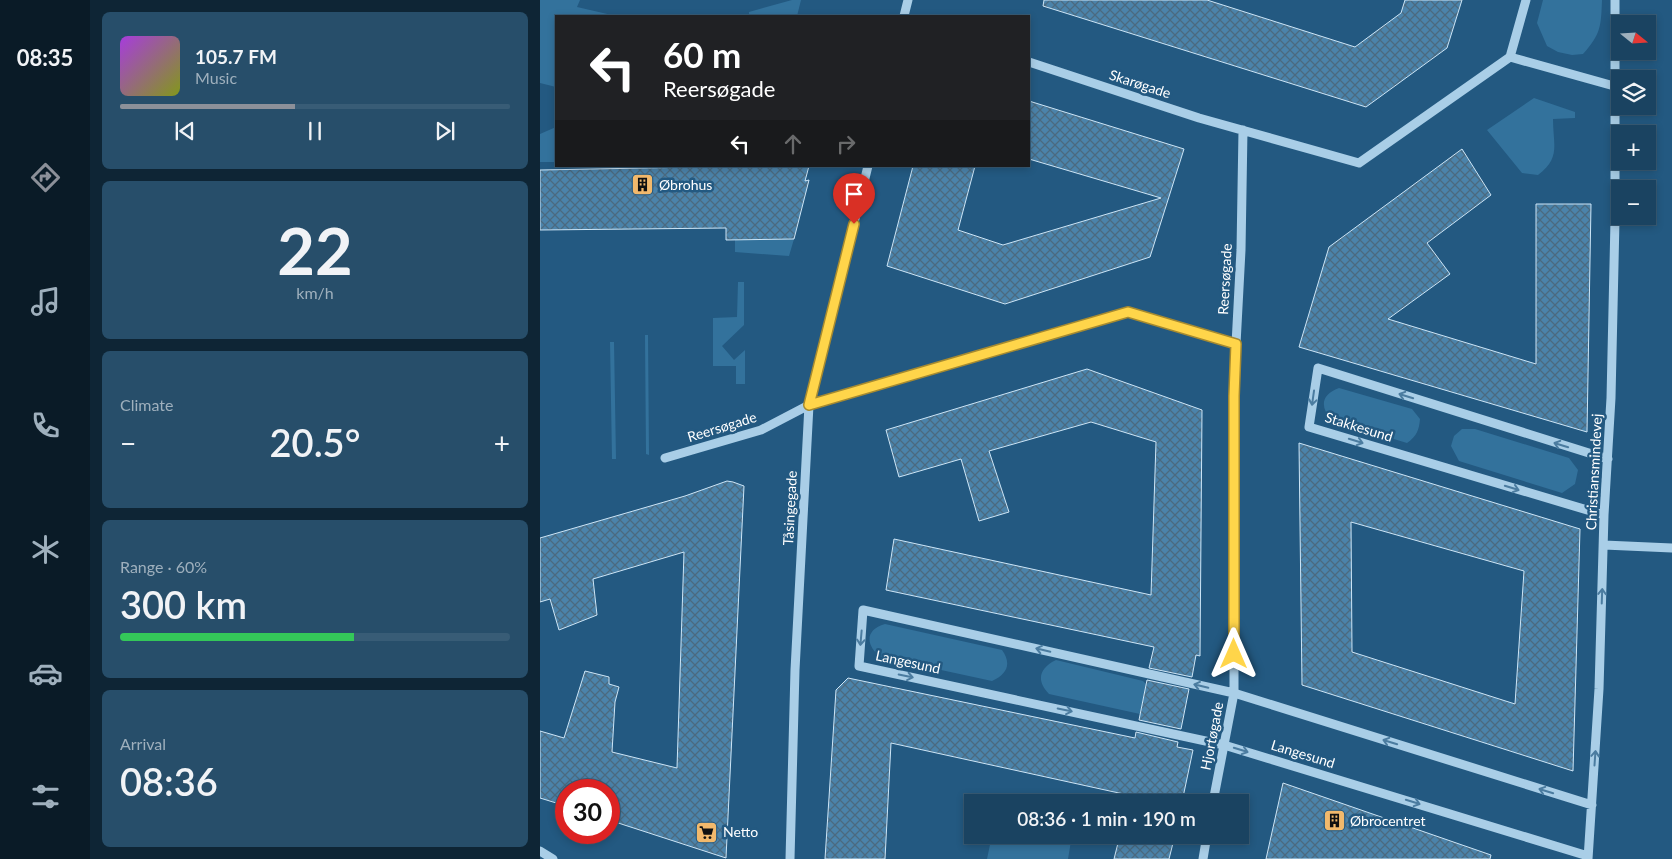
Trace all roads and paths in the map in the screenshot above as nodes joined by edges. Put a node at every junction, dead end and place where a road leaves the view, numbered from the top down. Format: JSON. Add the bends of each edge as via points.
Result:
{"nodes":[{"id":1,"x":908,"y":0,"type":"edge"},
{"id":2,"x":1526,"y":0,"type":"edge"},
{"id":3,"x":1615,"y":0,"type":"edge"},
{"id":4,"x":904,"y":15,"type":"edge"},
{"id":5,"x":1510,"y":57,"type":"junction"},
{"id":6,"x":1030,"y":62,"type":"edge"},
{"id":7,"x":1614,"y":70,"type":"edge"},
{"id":8,"x":1611,"y":85,"type":"edge"},
{"id":9,"x":1614,"y":115,"type":"edge"},
{"id":10,"x":1244,"y":130,"type":"junction"},
{"id":11,"x":868,"y":167,"type":"edge"},
{"id":12,"x":1236,"y":344,"type":"junction"},
{"id":13,"x":809,"y":405,"type":"junction"},
{"id":14,"x":665,"y":458,"type":"dead end"},
{"id":15,"x":1608,"y":459,"type":"junction"},
{"id":16,"x":1604,"y":515,"type":"junction"},
{"id":17,"x":1604,"y":545,"type":"junction"},
{"id":18,"x":1672,"y":548,"type":"edge"},
{"id":19,"x":1234,"y":693,"type":"junction"},
{"id":20,"x":1224,"y":745,"type":"junction"},
{"id":21,"x":1215,"y":794,"type":"edge"},
{"id":22,"x":1592,"y":805,"type":"junction"},
{"id":23,"x":1206,"y":844,"type":"edge"},
{"id":24,"x":540,"y":852,"type":"edge"},
{"id":25,"x":1588,"y":857,"type":"edge"},
{"id":26,"x":553,"y":859,"type":"edge"},
{"id":27,"x":790,"y":859,"type":"edge"},
{"id":28,"x":1203,"y":859,"type":"edge"}],
"edges":[{"from":1,"to":4,"type":"street"},
{"from":2,"to":5,"type":"street"},
{"from":3,"to":7,"type":"street","name":"Christiansmindevej"},
{"from":5,"to":8,"type":"street"},
{"from":5,"to":10,"type":"street","via":[[1359,163]]},
{"from":6,"to":10,"type":"street","name":"Skarøgade"},
{"from":9,"to":15,"type":"street","name":"Christiansmindevej","via":[[1615,220]]},
{"from":10,"to":12,"type":"street","name":"Reersøgade"},
{"from":11,"to":13,"type":"street","name":"Tåsingegade"},
{"from":12,"to":13,"type":"street","name":"Reersøgade","via":[[1128,312]]},
{"from":12,"to":19,"type":"street","name":"Hjortøgade"},
{"from":13,"to":14,"type":"street","name":"Reersøgade","via":[[761,430]]},
{"from":13,"to":27,"type":"street","name":"Tåsingegade","via":[[795,670]]},
{"from":15,"to":16,"type":"street","name":"Christiansmindevej"},
{"from":15,"to":16,"type":"street","name":"Stakkesund","one_way":true,"via":[[1318,368],[1309,427]]},
{"from":16,"to":17,"type":"street","name":"Christiansmindevej"},
{"from":17,"to":18,"type":"street"},
{"from":22,"to":17,"type":"street","name":"Christiansmindevej","one_way":true},
{"from":19,"to":20,"type":"street","name":"Hjortøgade"},
{"from":19,"to":20,"type":"street","name":"Langesund","one_way":true,"via":[[863,610],[859,666]]},
{"from":22,"to":19,"type":"street","name":"Langesund","one_way":true},
{"from":20,"to":21,"type":"street","name":"Hjortøgade"},
{"from":20,"to":25,"type":"street","name":"Langesund","one_way":true},
{"from":22,"to":25,"type":"street","name":"Christiansmindevej"},
{"from":23,"to":28,"type":"street"},
{"from":24,"to":26,"type":"street"}]}
